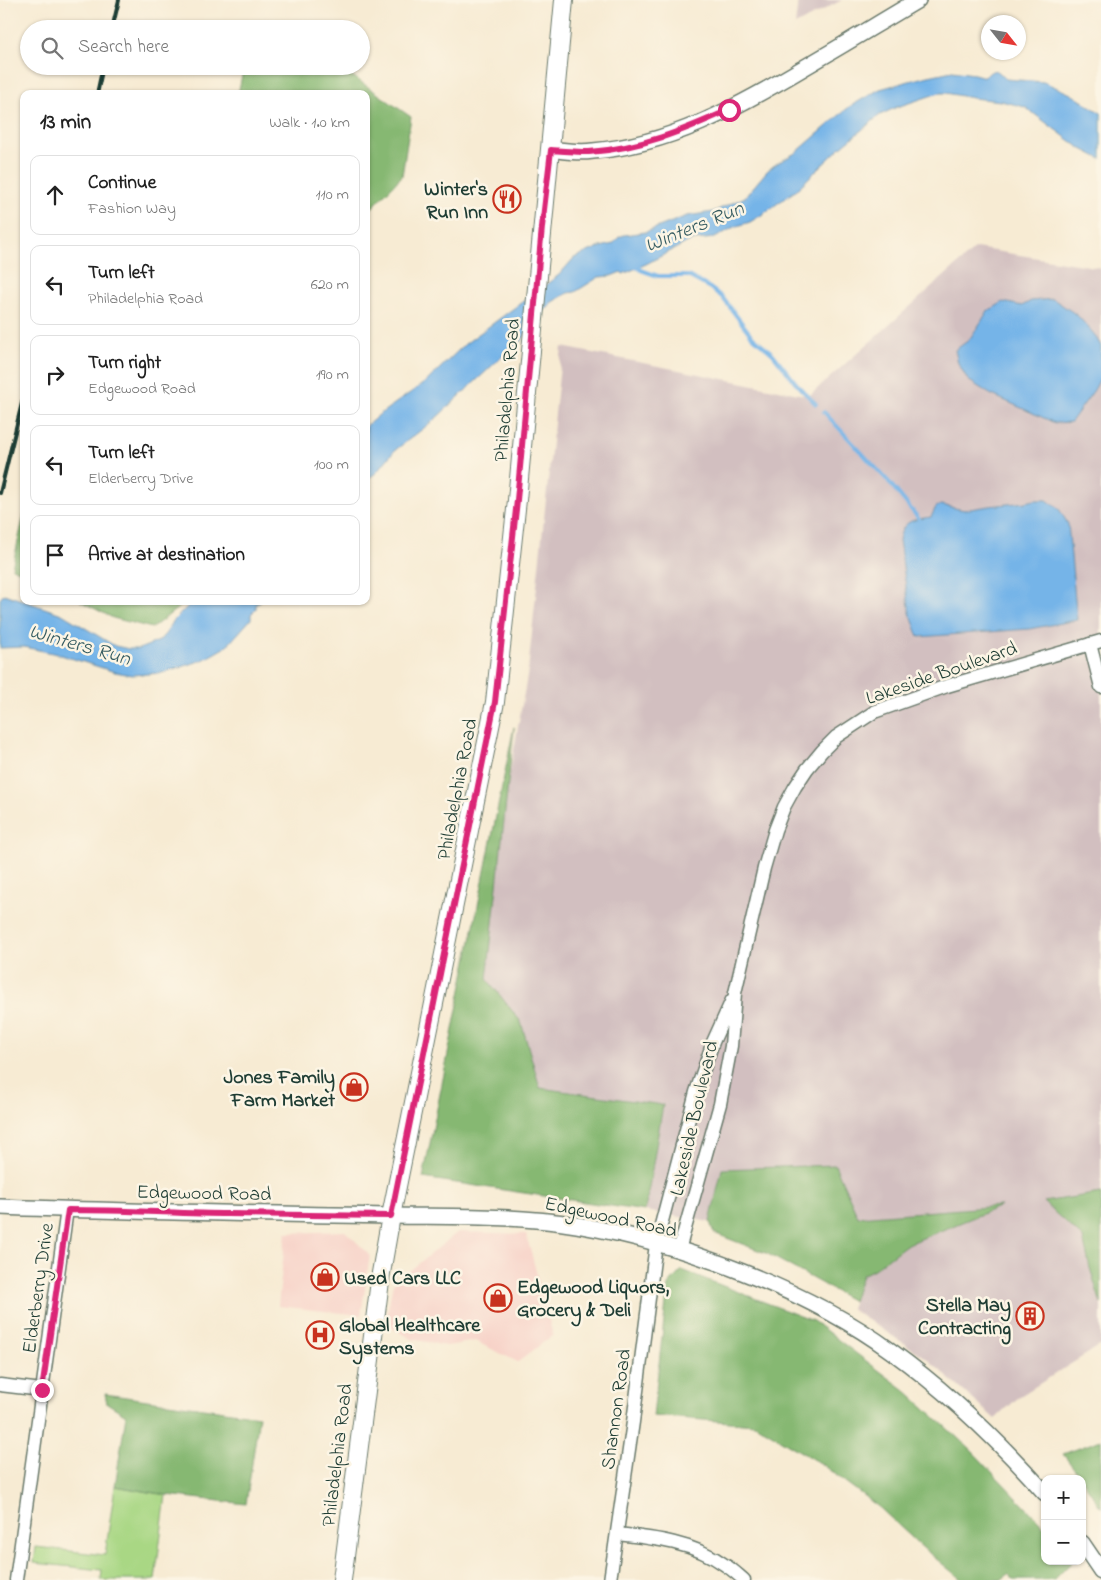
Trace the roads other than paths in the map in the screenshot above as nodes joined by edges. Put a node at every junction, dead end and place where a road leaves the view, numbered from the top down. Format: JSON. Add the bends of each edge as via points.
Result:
{"nodes":[{"id":1,"x":564,"y":0,"type":"edge"},
{"id":2,"x":918,"y":0,"type":"edge"},
{"id":3,"x":551,"y":150,"type":"junction"},
{"id":4,"x":1095,"y":643,"type":"edge"},
{"id":5,"x":1101,"y":687,"type":"edge"},
{"id":6,"x":735,"y":993,"type":"junction"},
{"id":7,"x":0,"y":1207,"type":"edge"},
{"id":8,"x":68,"y":1210,"type":"junction"},
{"id":9,"x":391,"y":1216,"type":"junction"},
{"id":10,"x":656,"y":1244,"type":"junction"},
{"id":11,"x":679,"y":1250,"type":"junction"},
{"id":12,"x":0,"y":1385,"type":"edge"},
{"id":13,"x":42,"y":1390,"type":"junction"},
{"id":14,"x":1041,"y":1489,"type":"edge"},
{"id":15,"x":617,"y":1534,"type":"junction"},
{"id":16,"x":1086,"y":1549,"type":"edge"},
{"id":17,"x":1101,"y":1571,"type":"edge"},
{"id":18,"x":16,"y":1580,"type":"edge"},
{"id":19,"x":342,"y":1580,"type":"edge"},
{"id":20,"x":610,"y":1580,"type":"edge"},
{"id":21,"x":744,"y":1580,"type":"edge"}],
"edges":[{"from":1,"to":3,"type":"main road","name":"Philadelphia Road"},
{"from":2,"to":3,"type":"street","via":[[760,94],[702,122],[634,146],[580,152]]},
{"from":3,"to":9,"type":"main road","name":"Philadelphia Road","via":[[495,702]]},
{"from":4,"to":5,"type":"street"},
{"from":4,"to":6,"type":"street","name":"Lakeside Boulevard","via":[[897,702],[874,712],[836,737],[794,787],[784,807],[764,868]]},
{"from":6,"to":10,"type":"street","name":"Lakeside Boulevard","via":[[713,1042],[696,1092]]},
{"from":6,"to":11,"type":"street","name":"Lakeside Boulevard","via":[[731,1046],[720,1104]]},
{"from":7,"to":8,"type":"street","name":"Edgewood Road"},
{"from":8,"to":9,"type":"street","name":"Edgewood Road"},
{"from":8,"to":13,"type":"street","name":"Elderberry Drive"},
{"from":9,"to":10,"type":"street","name":"Edgewood Road","via":[[540,1220]]},
{"from":9,"to":19,"type":"main road","name":"Philadelphia Road"},
{"from":10,"to":11,"type":"street","name":"Edgewood Road"},
{"from":10,"to":15,"type":"street","name":"Shannon Road"},
{"from":11,"to":14,"type":"street","name":"Edgewood Road","via":[[793,1294],[889,1349],[973,1418]]},
{"from":12,"to":13,"type":"street"},
{"from":13,"to":18,"type":"street","name":"Elderberry Drive"},
{"from":15,"to":20,"type":"street","name":"Shannon Road"},
{"from":15,"to":21,"type":"street","via":[[670,1542],[699,1551],[724,1564]]},
{"from":16,"to":17,"type":"street"}]}
